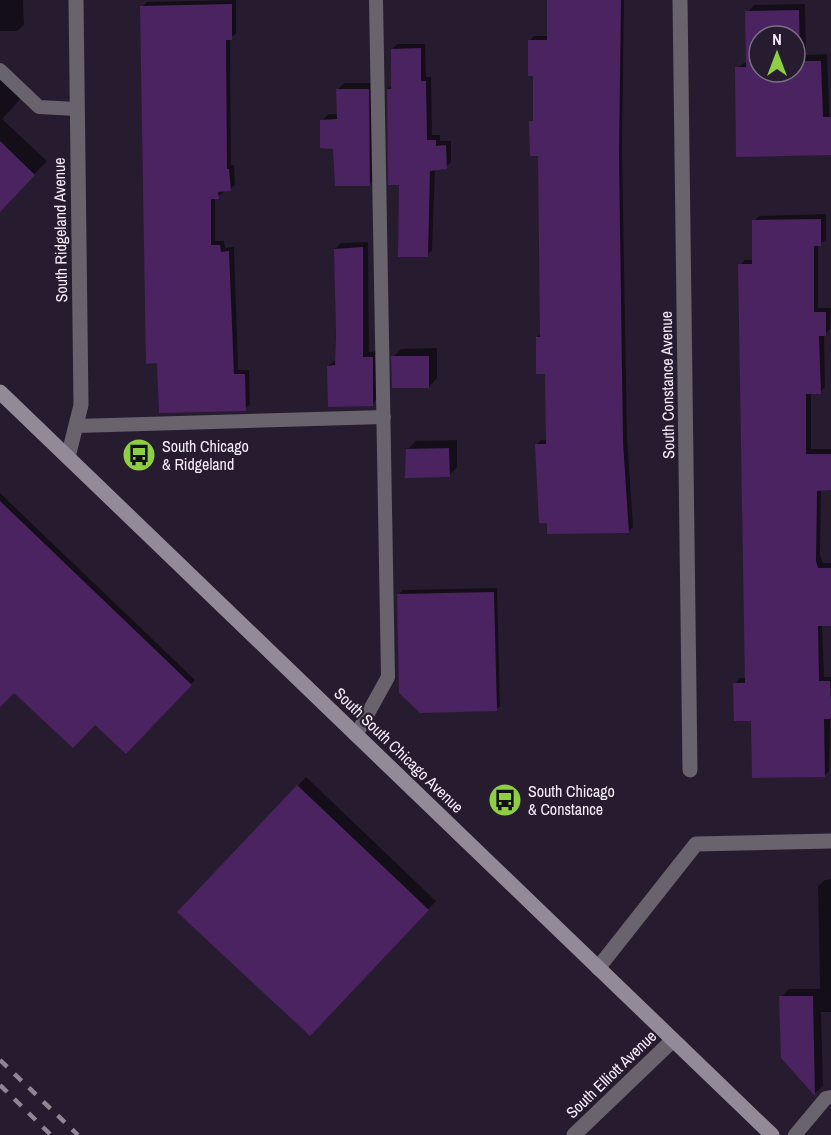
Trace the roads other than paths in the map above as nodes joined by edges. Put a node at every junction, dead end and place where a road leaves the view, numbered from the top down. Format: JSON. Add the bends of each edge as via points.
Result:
{"nodes":[{"id":1,"x":76,"y":0,"type":"edge"},
{"id":2,"x":376,"y":0,"type":"edge"},
{"id":3,"x":680,"y":0,"type":"edge"},
{"id":4,"x":0,"y":70,"type":"edge"},
{"id":5,"x":77,"y":109,"type":"junction"},
{"id":6,"x":0,"y":392,"type":"edge"},
{"id":7,"x":384,"y":417,"type":"junction"},
{"id":8,"x":76,"y":426,"type":"junction"},
{"id":9,"x":68,"y":457,"type":"junction"},
{"id":10,"x":356,"y":735,"type":"junction"},
{"id":11,"x":690,"y":770,"type":"dead end"},
{"id":12,"x":831,"y":841,"type":"edge"},
{"id":13,"x":598,"y":968,"type":"junction"},
{"id":14,"x":673,"y":1040,"type":"junction"},
{"id":15,"x":831,"y":1097,"type":"edge"},
{"id":16,"x":574,"y":1135,"type":"edge"},
{"id":17,"x":772,"y":1135,"type":"edge"},
{"id":18,"x":795,"y":1135,"type":"edge"}],
"edges":[{"from":1,"to":5,"type":"street","name":"South Ridgeland Avenue"},
{"from":2,"to":7,"type":"lane"},
{"from":3,"to":11,"type":"street","name":"South Constance Avenue"},
{"from":4,"to":5,"type":"lane","via":[[39,107]]},
{"from":5,"to":8,"type":"street","name":"South Ridgeland Avenue","via":[[81,405]]},
{"from":6,"to":9,"type":"main road","name":"South South Chicago Avenue"},
{"from":7,"to":8,"type":"lane"},
{"from":7,"to":10,"type":"lane","via":[[388,677]]},
{"from":8,"to":9,"type":"street","name":"South Ridgeland Avenue"},
{"from":9,"to":10,"type":"main road","name":"South South Chicago Avenue"},
{"from":10,"to":13,"type":"main road","name":"South South Chicago Avenue"},
{"from":12,"to":13,"type":"street","via":[[696,844]]},
{"from":13,"to":14,"type":"main road","name":"South South Chicago Avenue"},
{"from":14,"to":16,"type":"street","name":"South Elliott Avenue"},
{"from":14,"to":17,"type":"main road","name":"South South Chicago Avenue"},
{"from":15,"to":18,"type":"lane"}]}
